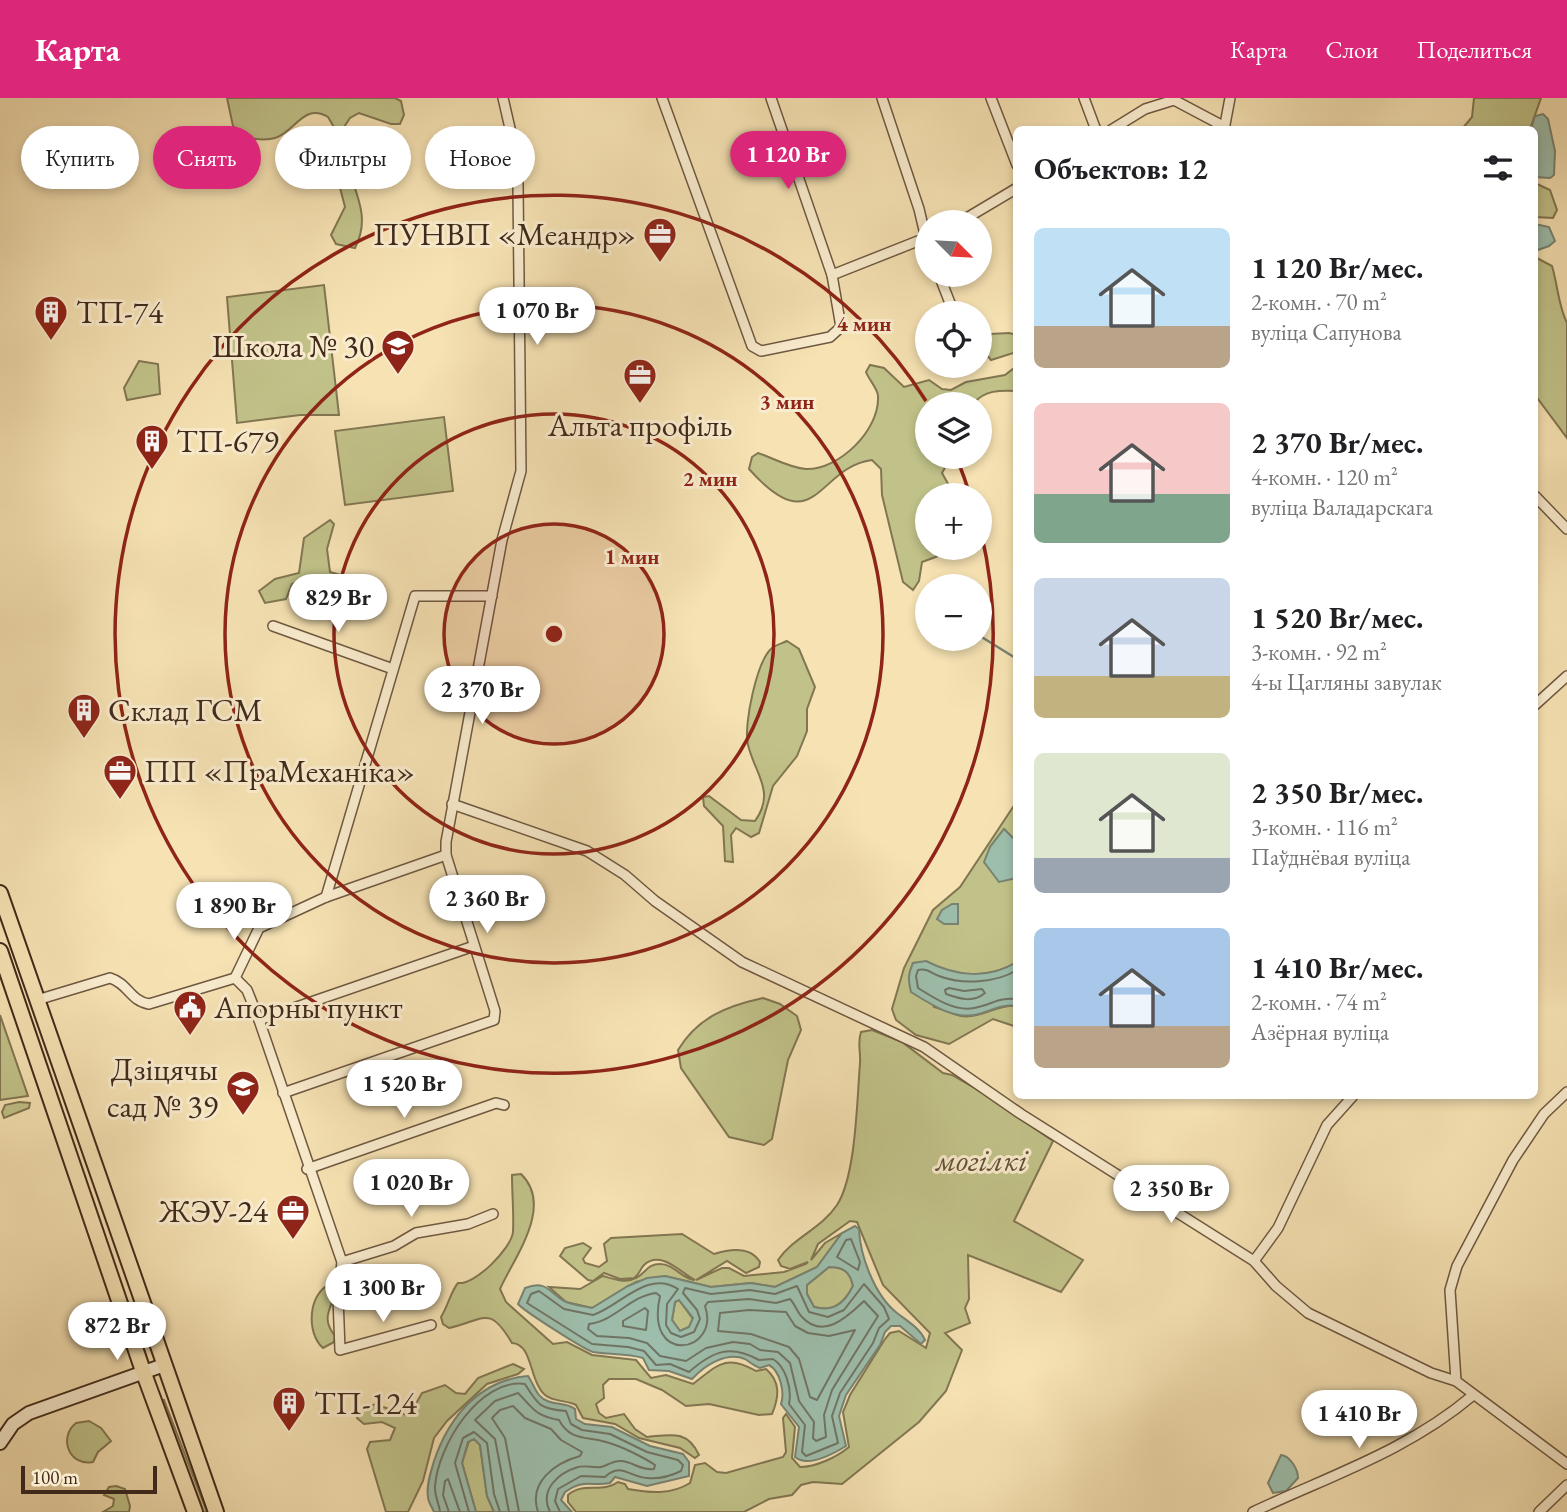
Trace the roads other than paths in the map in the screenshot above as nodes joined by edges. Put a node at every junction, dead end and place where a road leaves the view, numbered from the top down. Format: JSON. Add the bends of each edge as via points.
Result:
{"nodes":[{"id":1,"x":503,"y":98,"type":"edge"},
{"id":2,"x":662,"y":98,"type":"edge"},
{"id":3,"x":771,"y":98,"type":"edge"},
{"id":4,"x":882,"y":98,"type":"edge"},
{"id":5,"x":991,"y":98,"type":"edge"},
{"id":6,"x":1084,"y":98,"type":"edge"},
{"id":7,"x":1141,"y":98,"type":"edge"},
{"id":8,"x":1230,"y":98,"type":"edge"},
{"id":9,"x":1145,"y":109,"type":"junction"},
{"id":10,"x":1094,"y":126,"type":"edge"},
{"id":11,"x":1117,"y":126,"type":"edge"},
{"id":12,"x":1220,"y":126,"type":"edge"},
{"id":13,"x":1224,"y":126,"type":"edge"},
{"id":14,"x":1013,"y":155,"type":"edge"},
{"id":15,"x":1013,"y":190,"type":"edge"},
{"id":16,"x":919,"y":210,"type":"edge"},
{"id":17,"x":980,"y":210,"type":"edge"},
{"id":18,"x":915,"y":245,"type":"edge"},
{"id":19,"x":832,"y":275,"type":"junction"},
{"id":20,"x":1538,"y":499,"type":"edge"},
{"id":21,"x":1567,"y":529,"type":"edge"},
{"id":22,"x":492,"y":596,"type":"junction"},
{"id":23,"x":273,"y":626,"type":"dead end"},
{"id":24,"x":393,"y":669,"type":"junction"},
{"id":25,"x":1567,"y":676,"type":"edge"},
{"id":26,"x":1538,"y":702,"type":"edge"},
{"id":27,"x":452,"y":804,"type":"junction"},
{"id":28,"x":446,"y":855,"type":"junction"},
{"id":29,"x":0,"y":893,"type":"edge"},
{"id":30,"x":326,"y":897,"type":"junction"},
{"id":31,"x":474,"y":946,"type":"junction"},
{"id":32,"x":1,"y":954,"type":"edge"},
{"id":33,"x":235,"y":978,"type":"junction"},
{"id":34,"x":37,"y":1000,"type":"junction"},
{"id":35,"x":259,"y":1020,"type":"junction"},
{"id":36,"x":1567,"y":1092,"type":"edge"},
{"id":37,"x":283,"y":1094,"type":"junction"},
{"id":38,"x":1350,"y":1099,"type":"edge"},
{"id":39,"x":504,"y":1105,"type":"dead end"},
{"id":40,"x":75,"y":1110,"type":"junction"},
{"id":41,"x":56,"y":1117,"type":"junction"},
{"id":42,"x":307,"y":1169,"type":"junction"},
{"id":43,"x":493,"y":1214,"type":"dead end"},
{"id":44,"x":1254,"y":1261,"type":"junction"},
{"id":45,"x":341,"y":1262,"type":"junction"},
{"id":46,"x":431,"y":1325,"type":"dead end"},
{"id":47,"x":164,"y":1365,"type":"junction"},
{"id":48,"x":144,"y":1371,"type":"junction"},
{"id":49,"x":1457,"y":1381,"type":"junction"},
{"id":50,"x":1472,"y":1396,"type":"junction"},
{"id":51,"x":0,"y":1443,"type":"edge"},
{"id":52,"x":1567,"y":1464,"type":"edge"},
{"id":53,"x":1567,"y":1485,"type":"edge"},
{"id":54,"x":195,"y":1512,"type":"edge"},
{"id":55,"x":216,"y":1512,"type":"edge"},
{"id":56,"x":1253,"y":1512,"type":"edge"},
{"id":57,"x":1539,"y":1512,"type":"edge"}],
"edges":[{"from":1,"to":22,"type":"street","via":[[519,185],[521,471]]},
{"from":2,"to":19,"type":"street","via":[[752,346],[761,351],[836,333],[841,317]]},
{"from":3,"to":19,"type":"street"},
{"from":4,"to":16,"type":"street"},
{"from":5,"to":14,"type":"street"},
{"from":6,"to":10,"type":"street"},
{"from":7,"to":9,"type":"street"},
{"from":8,"to":13,"type":"street"},
{"from":9,"to":11,"type":"street"},
{"from":9,"to":12,"type":"street","via":[[1174,100]]},
{"from":15,"to":17,"type":"street"},
{"from":18,"to":19,"type":"street"},
{"from":20,"to":21,"type":"street"},
{"from":22,"to":24,"type":"street","via":[[415,596]]},
{"from":22,"to":27,"type":"street"},
{"from":23,"to":24,"type":"street"},
{"from":24,"to":30,"type":"street"},
{"from":25,"to":26,"type":"street"},
{"from":27,"to":28,"type":"street"},
{"from":27,"to":44,"type":"street","via":[[587,851],[742,962],[924,1047]]},
{"from":28,"to":30,"type":"street"},
{"from":28,"to":31,"type":"street"},
{"from":29,"to":34,"type":"main road"},
{"from":30,"to":33,"type":"street","via":[[259,928]]},
{"from":31,"to":35,"type":"street"},
{"from":31,"to":37,"type":"street","via":[[494,1020]]},
{"from":32,"to":41,"type":"main road"},
{"from":33,"to":34,"type":"street","via":[[149,1004],[136,1001],[119,981],[110,978]]},
{"from":33,"to":35,"type":"street","via":[[247,990]]},
{"from":34,"to":40,"type":"main road"},
{"from":35,"to":37,"type":"street"},
{"from":36,"to":49,"type":"street","via":[[1544,1114],[1513,1160],[1457,1266],[1450,1290]]},
{"from":37,"to":42,"type":"street"},
{"from":38,"to":44,"type":"street","via":[[1327,1125],[1278,1228]]},
{"from":39,"to":42,"type":"street","via":[[496,1103]]},
{"from":40,"to":41,"type":"main road"},
{"from":40,"to":47,"type":"main road"},
{"from":41,"to":48,"type":"main road"},
{"from":42,"to":45,"type":"street"},
{"from":43,"to":45,"type":"street","via":[[468,1224],[416,1233],[394,1246]]},
{"from":44,"to":49,"type":"street","via":[[1308,1313],[1431,1373]]},
{"from":45,"to":46,"type":"street","via":[[339,1347],[344,1351]]},
{"from":47,"to":48,"type":"street"},
{"from":47,"to":55,"type":"main road"},
{"from":48,"to":51,"type":"street","via":[[29,1413],[13,1424]]},
{"from":48,"to":54,"type":"main road"},
{"from":49,"to":50,"type":"street"},
{"from":50,"to":52,"type":"street"},
{"from":50,"to":56,"type":"street","via":[[1404,1444]]},
{"from":53,"to":57,"type":"street"}]}
